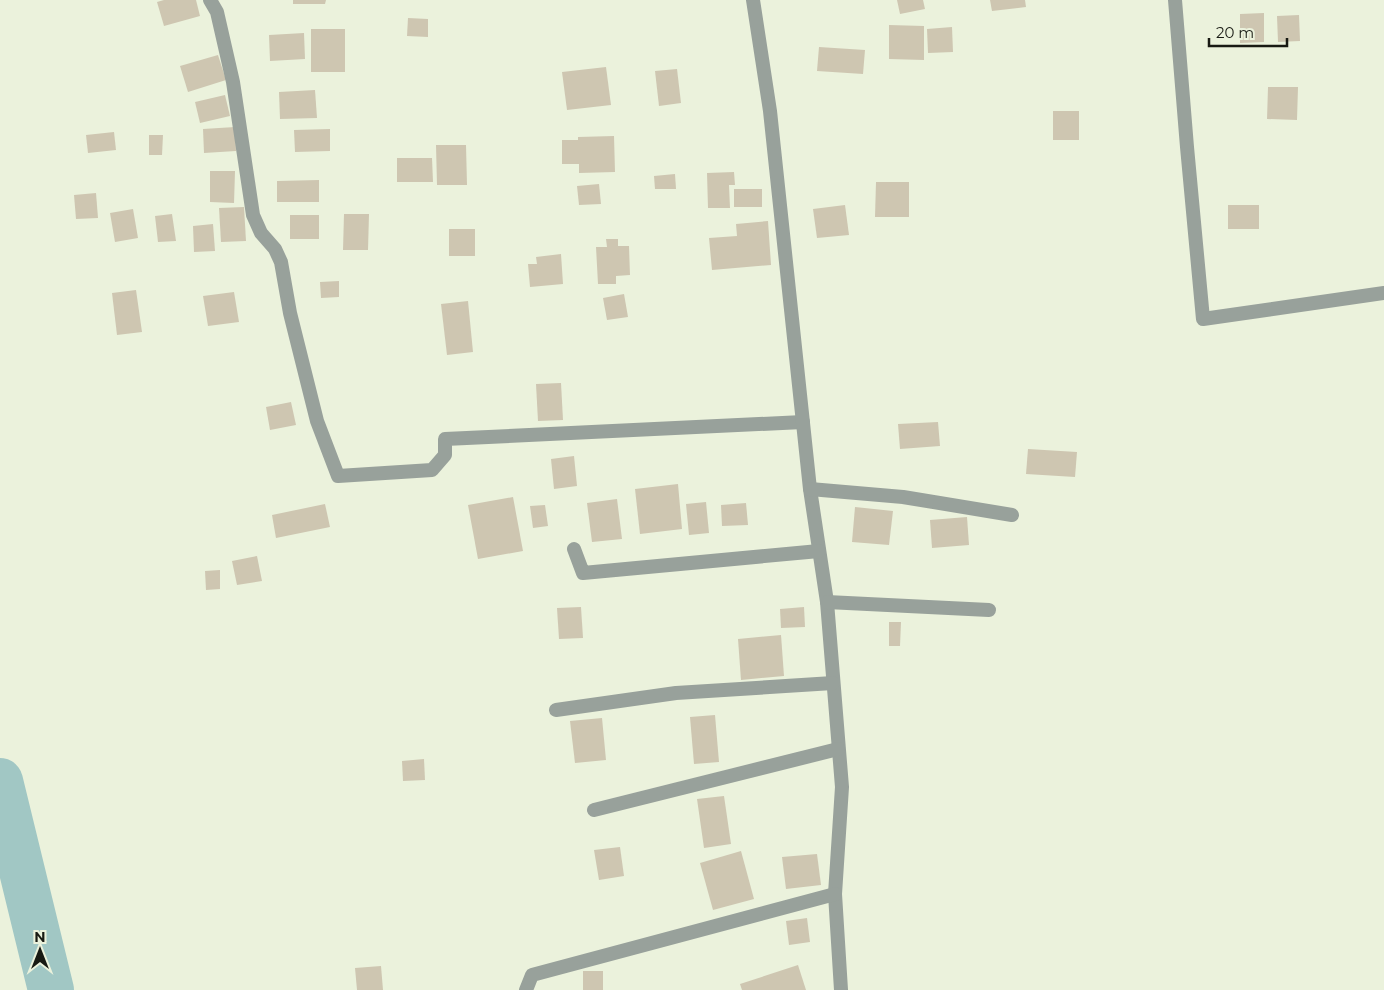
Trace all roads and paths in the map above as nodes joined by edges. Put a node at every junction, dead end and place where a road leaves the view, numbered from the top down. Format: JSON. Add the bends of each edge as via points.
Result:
{"nodes":[{"id":1,"x":210,"y":0,"type":"edge"},
{"id":2,"x":753,"y":0,"type":"edge"},
{"id":3,"x":1175,"y":0,"type":"edge"},
{"id":4,"x":1384,"y":294,"type":"edge"},
{"id":5,"x":803,"y":422,"type":"junction"},
{"id":6,"x":810,"y":490,"type":"junction"},
{"id":7,"x":1012,"y":515,"type":"dead end"},
{"id":8,"x":574,"y":549,"type":"dead end"},
{"id":9,"x":819,"y":551,"type":"junction"},
{"id":10,"x":827,"y":602,"type":"junction"},
{"id":11,"x":989,"y":610,"type":"dead end"},
{"id":12,"x":833,"y":683,"type":"junction"},
{"id":13,"x":556,"y":710,"type":"dead end"},
{"id":14,"x":838,"y":749,"type":"junction"},
{"id":15,"x":594,"y":810,"type":"dead end"},
{"id":16,"x":835,"y":894,"type":"junction"},
{"id":17,"x":526,"y":990,"type":"edge"},
{"id":18,"x":841,"y":990,"type":"edge"}],
"edges":[{"from":1,"to":5,"type":"street","via":[[217,12],[233,82],[253,215],[281,262],[317,422],[338,476],[432,470],[445,455],[445,439]]},
{"from":2,"to":5,"type":"street","via":[[770,111]]},
{"from":3,"to":4,"type":"street","via":[[1203,319]]},
{"from":5,"to":6,"type":"street"},
{"from":6,"to":7,"type":"street","via":[[903,497]]},
{"from":6,"to":9,"type":"street"},
{"from":8,"to":9,"type":"street","via":[[583,573]]},
{"from":9,"to":10,"type":"street"},
{"from":10,"to":11,"type":"street"},
{"from":10,"to":12,"type":"street"},
{"from":12,"to":13,"type":"street","via":[[676,694]]},
{"from":12,"to":14,"type":"street"},
{"from":14,"to":15,"type":"street"},
{"from":14,"to":16,"type":"street","via":[[842,787]]},
{"from":16,"to":17,"type":"street","via":[[532,975]]},
{"from":16,"to":18,"type":"street"}]}
